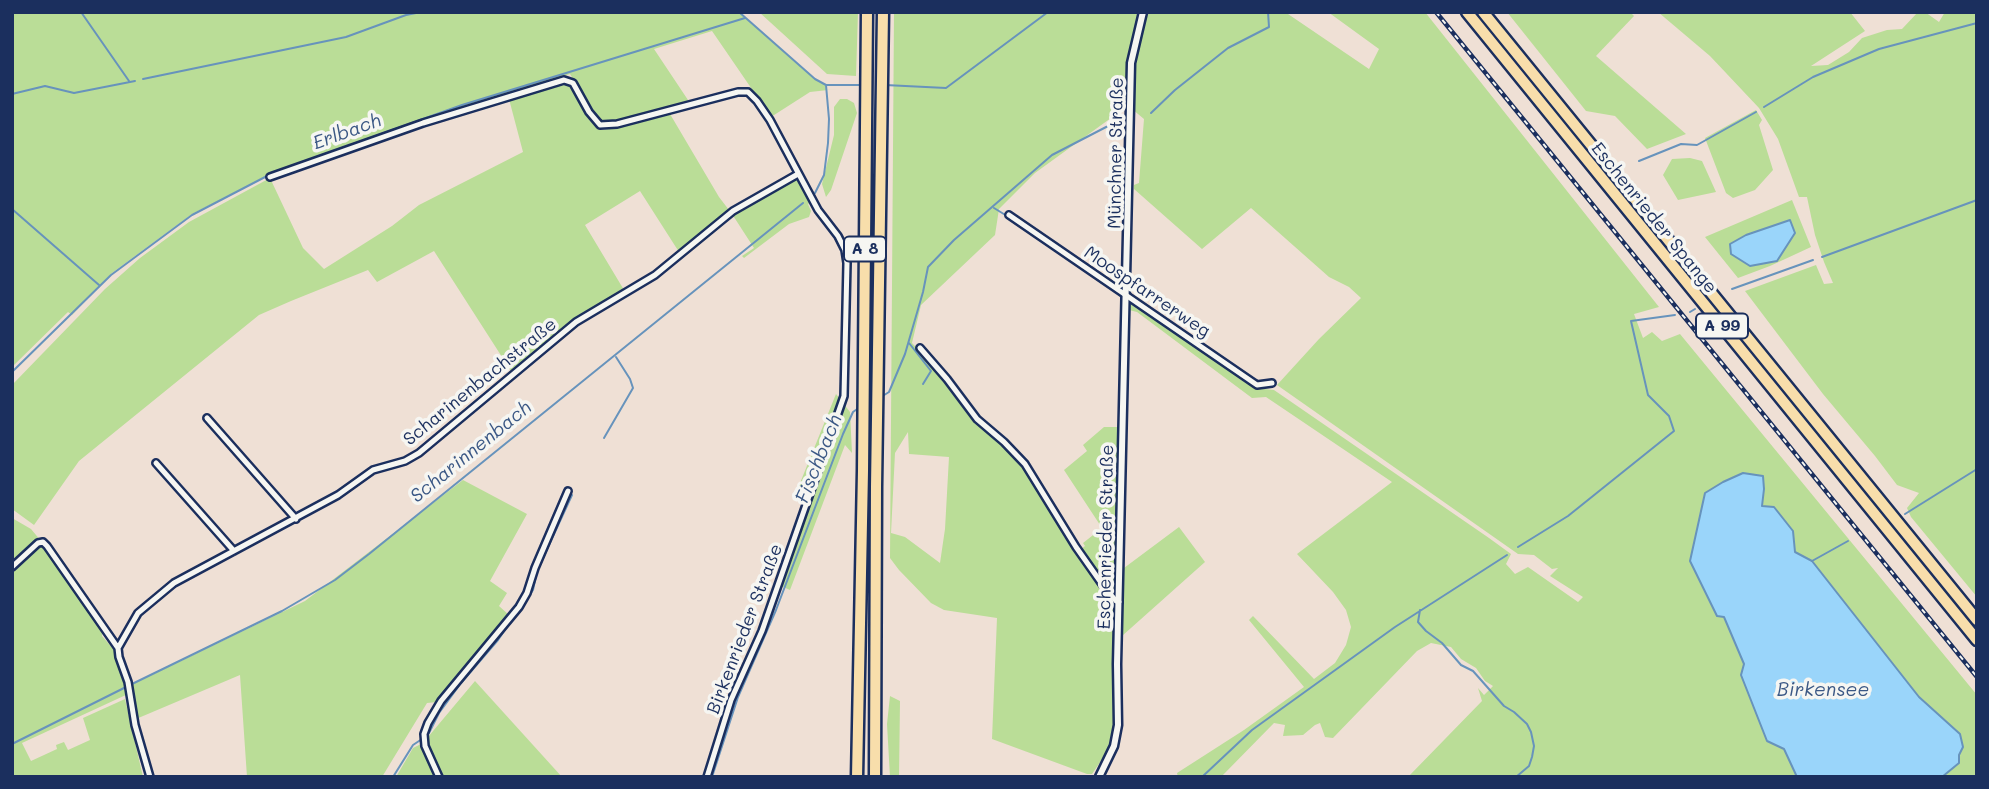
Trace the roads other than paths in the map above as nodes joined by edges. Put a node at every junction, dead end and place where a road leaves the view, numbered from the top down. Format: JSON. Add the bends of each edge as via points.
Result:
{"nodes":[{"id":1,"x":867,"y":12,"type":"edge"},
{"id":2,"x":883,"y":12,"type":"edge"},
{"id":3,"x":1143,"y":12,"type":"edge"},
{"id":4,"x":1466,"y":12,"type":"edge"},
{"id":5,"x":1483,"y":12,"type":"edge"},
{"id":6,"x":798,"y":174,"type":"junction"},
{"id":7,"x":270,"y":177,"type":"dead end"},
{"id":8,"x":1009,"y":215,"type":"dead end"},
{"id":9,"x":1126,"y":295,"type":"junction"},
{"id":10,"x":920,"y":348,"type":"dead end"},
{"id":11,"x":1272,"y":383,"type":"dead end"},
{"id":12,"x":207,"y":418,"type":"dead end"},
{"id":13,"x":156,"y":463,"type":"dead end"},
{"id":14,"x":568,"y":491,"type":"dead end"},
{"id":15,"x":296,"y":519,"type":"junction"},
{"id":16,"x":234,"y":551,"type":"junction"},
{"id":17,"x":12,"y":567,"type":"edge"},
{"id":18,"x":1119,"y":602,"type":"junction"},
{"id":19,"x":1977,"y":620,"type":"edge"},
{"id":20,"x":1977,"y":640,"type":"edge"},
{"id":21,"x":118,"y":648,"type":"junction"},
{"id":22,"x":149,"y":777,"type":"edge"},
{"id":23,"x":439,"y":777,"type":"edge"},
{"id":24,"x":707,"y":777,"type":"edge"},
{"id":25,"x":857,"y":777,"type":"edge"},
{"id":26,"x":875,"y":777,"type":"edge"},
{"id":27,"x":1099,"y":777,"type":"edge"}],
"edges":[{"from":1,"to":25,"type":"highway","number":"A 8"},
{"from":2,"to":26,"type":"highway","number":"A 8"},
{"from":3,"to":9,"type":"street","name":"Münchner Straße","via":[[1131,63]]},
{"from":4,"to":20,"type":"highway","name":"Eschenrieder Spange","number":"A 99"},
{"from":5,"to":19,"type":"highway","name":"Eschenrieder Spange","number":"A 99"},
{"from":6,"to":7,"type":"street","name":"Birkenrieder Straße","via":[[770,120],[748,92],[600,125],[573,83],[564,80]]},
{"from":6,"to":15,"type":"street","name":"Scharinenbachstraße","via":[[733,211],[655,275],[576,322],[419,453],[373,470]]},
{"from":6,"to":24,"type":"street","name":"Birkenrieder Straße","via":[[845,250],[844,396]]},
{"from":8,"to":9,"type":"street","name":"Moospfarrerweg"},
{"from":9,"to":11,"type":"street","name":"Moospfarrerweg","via":[[1257,385]]},
{"from":9,"to":18,"type":"street","name":"Eschenrieder Straße"},
{"from":10,"to":18,"type":"street","via":[[977,419],[1025,464],[1076,547]]},
{"from":12,"to":15,"type":"street"},
{"from":13,"to":16,"type":"street"},
{"from":14,"to":23,"type":"street","via":[[519,607],[428,723],[425,746]]},
{"from":15,"to":16,"type":"street","name":"Scharinenbachstraße"},
{"from":16,"to":21,"type":"street","name":"Scharinenbachstraße","via":[[155,598],[138,613]]},
{"from":17,"to":21,"type":"street","via":[[43,542]]},
{"from":18,"to":27,"type":"street","name":"Eschenrieder Straße","via":[[1117,735]]},
{"from":21,"to":22,"type":"street"}]}
